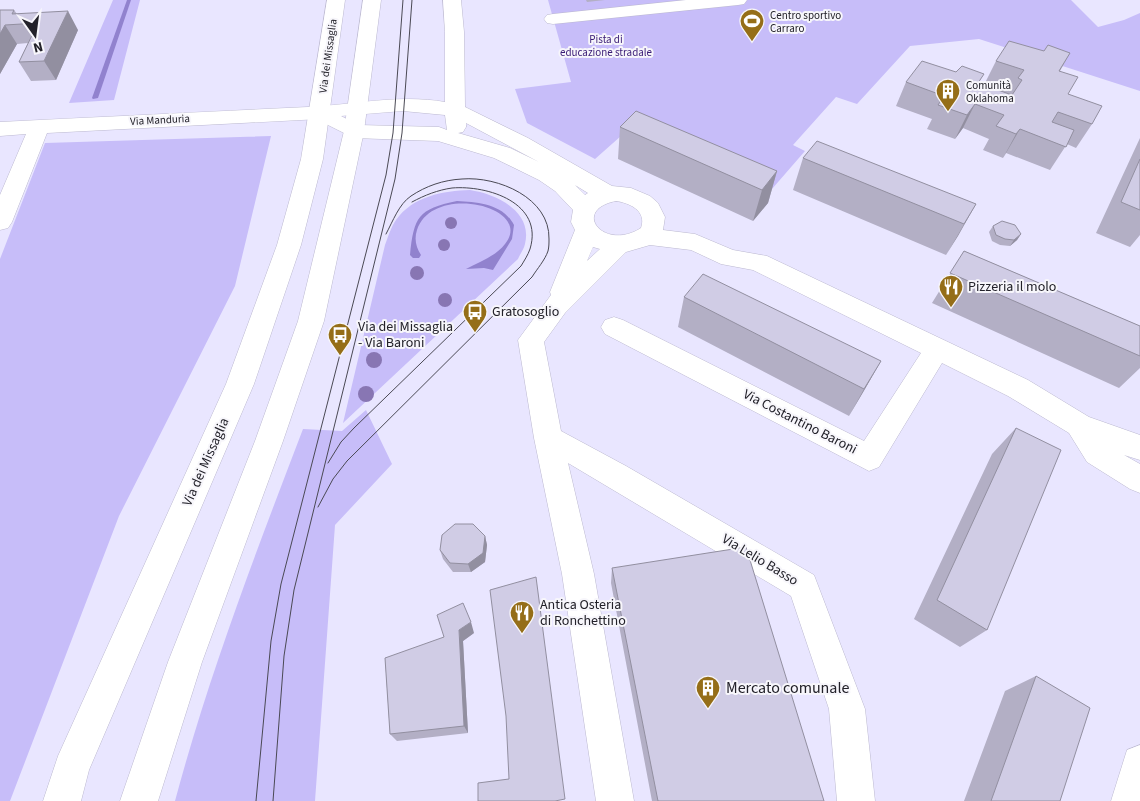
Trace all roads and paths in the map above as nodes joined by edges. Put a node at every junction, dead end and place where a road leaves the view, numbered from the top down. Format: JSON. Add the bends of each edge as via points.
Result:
{"nodes":[{"id":1,"x":336,"y":0,"type":"edge"},
{"id":2,"x":372,"y":0,"type":"edge"},
{"id":3,"x":452,"y":0,"type":"edge"},
{"id":4,"x":738,"y":0,"type":"edge"},
{"id":5,"x":553,"y":19,"type":"dead end"},
{"id":6,"x":456,"y":26,"type":"junction"},
{"id":7,"x":454,"y":110,"type":"junction"},
{"id":8,"x":320,"y":113,"type":"junction"},
{"id":9,"x":356,"y":119,"type":"junction"},
{"id":10,"x":482,"y":123,"type":"junction"},
{"id":11,"x":40,"y":126,"type":"junction"},
{"id":12,"x":0,"y":128,"type":"edge"},
{"id":13,"x":457,"y":139,"type":"junction"},
{"id":14,"x":608,"y":194,"type":"junction"},
{"id":15,"x":652,"y":212,"type":"junction"},
{"id":16,"x":585,"y":220,"type":"junction"},
{"id":17,"x":0,"y":222,"type":"edge"},
{"id":18,"x":646,"y":236,"type":"junction"},
{"id":19,"x":620,"y":244,"type":"junction"},
{"id":20,"x":758,"y":262,"type":"junction"},
{"id":21,"x":556,"y":306,"type":"junction"},
{"id":22,"x":614,"y":327,"type":"dead end"},
{"id":23,"x":938,"y":348,"type":"junction"},
{"id":24,"x":1079,"y":425,"type":"junction"},
{"id":25,"x":548,"y":438,"type":"junction"},
{"id":26,"x":1140,"y":448,"type":"edge"},
{"id":27,"x":1140,"y":480,"type":"edge"},
{"id":28,"x":1140,"y":762,"type":"edge"},
{"id":29,"x":62,"y":801,"type":"edge"},
{"id":30,"x":139,"y":801,"type":"edge"},
{"id":31,"x":615,"y":801,"type":"edge"},
{"id":32,"x":856,"y":801,"type":"edge"},
{"id":33,"x":1130,"y":801,"type":"edge"}],
"edges":[{"from":1,"to":8,"type":"street","name":"Via dei Missaglia"},
{"from":2,"to":9,"type":"street"},
{"from":3,"to":6,"type":"street"},
{"from":4,"to":5,"type":"street"},
{"from":6,"to":7,"type":"street"},
{"from":6,"to":10,"type":"street","via":[[469,55],[469,91]]},
{"from":7,"to":9,"type":"street","via":[[425,106]]},
{"from":7,"to":10,"type":"street"},
{"from":7,"to":13,"type":"street"},
{"from":8,"to":9,"type":"street","name":"Via dei Missaglia"},
{"from":8,"to":11,"type":"street","name":"Via Manduria"},
{"from":8,"to":29,"type":"street","name":"Via dei Missaglia","via":[[312,159],[289,245],[240,384],[71,769]]},
{"from":9,"to":13,"type":"street"},
{"from":9,"to":30,"type":"street","via":[[311,321],[185,662]]},
{"from":10,"to":13,"type":"street"},
{"from":10,"to":14,"type":"street"},
{"from":11,"to":12,"type":"street","name":"Via Manduria"},
{"from":11,"to":17,"type":"street"},
{"from":13,"to":16,"type":"street","via":[[502,153],[546,175],[562,186]]},
{"from":14,"to":15,"type":"street","via":[[637,198]]},
{"from":14,"to":16,"type":"street","via":[[592,200]]},
{"from":15,"to":18,"type":"street","via":[[653,225]]},
{"from":15,"to":20,"type":"street","via":[[737,244]]},
{"from":16,"to":19,"type":"street","via":[[602,242]]},
{"from":16,"to":21,"type":"street","via":[[582,245]]},
{"from":18,"to":19,"type":"street"},
{"from":18,"to":20,"type":"street","via":[[695,242],[729,258]]},
{"from":19,"to":21,"type":"street"},
{"from":20,"to":23,"type":"street"},
{"from":21,"to":25,"type":"street","via":[[531,340]]},
{"from":22,"to":23,"type":"street","name":"Via Costantino Baroni","via":[[869,458]]},
{"from":23,"to":24,"type":"street","via":[[1018,388]]},
{"from":24,"to":26,"type":"street"},
{"from":24,"to":27,"type":"street","via":[[1097,453]]},
{"from":25,"to":31,"type":"street","via":[[578,574]]},
{"from":25,"to":32,"type":"street","name":"Via Lelio Basso","via":[[804,586],[847,709]]},
{"from":28,"to":33,"type":"street"}]}
